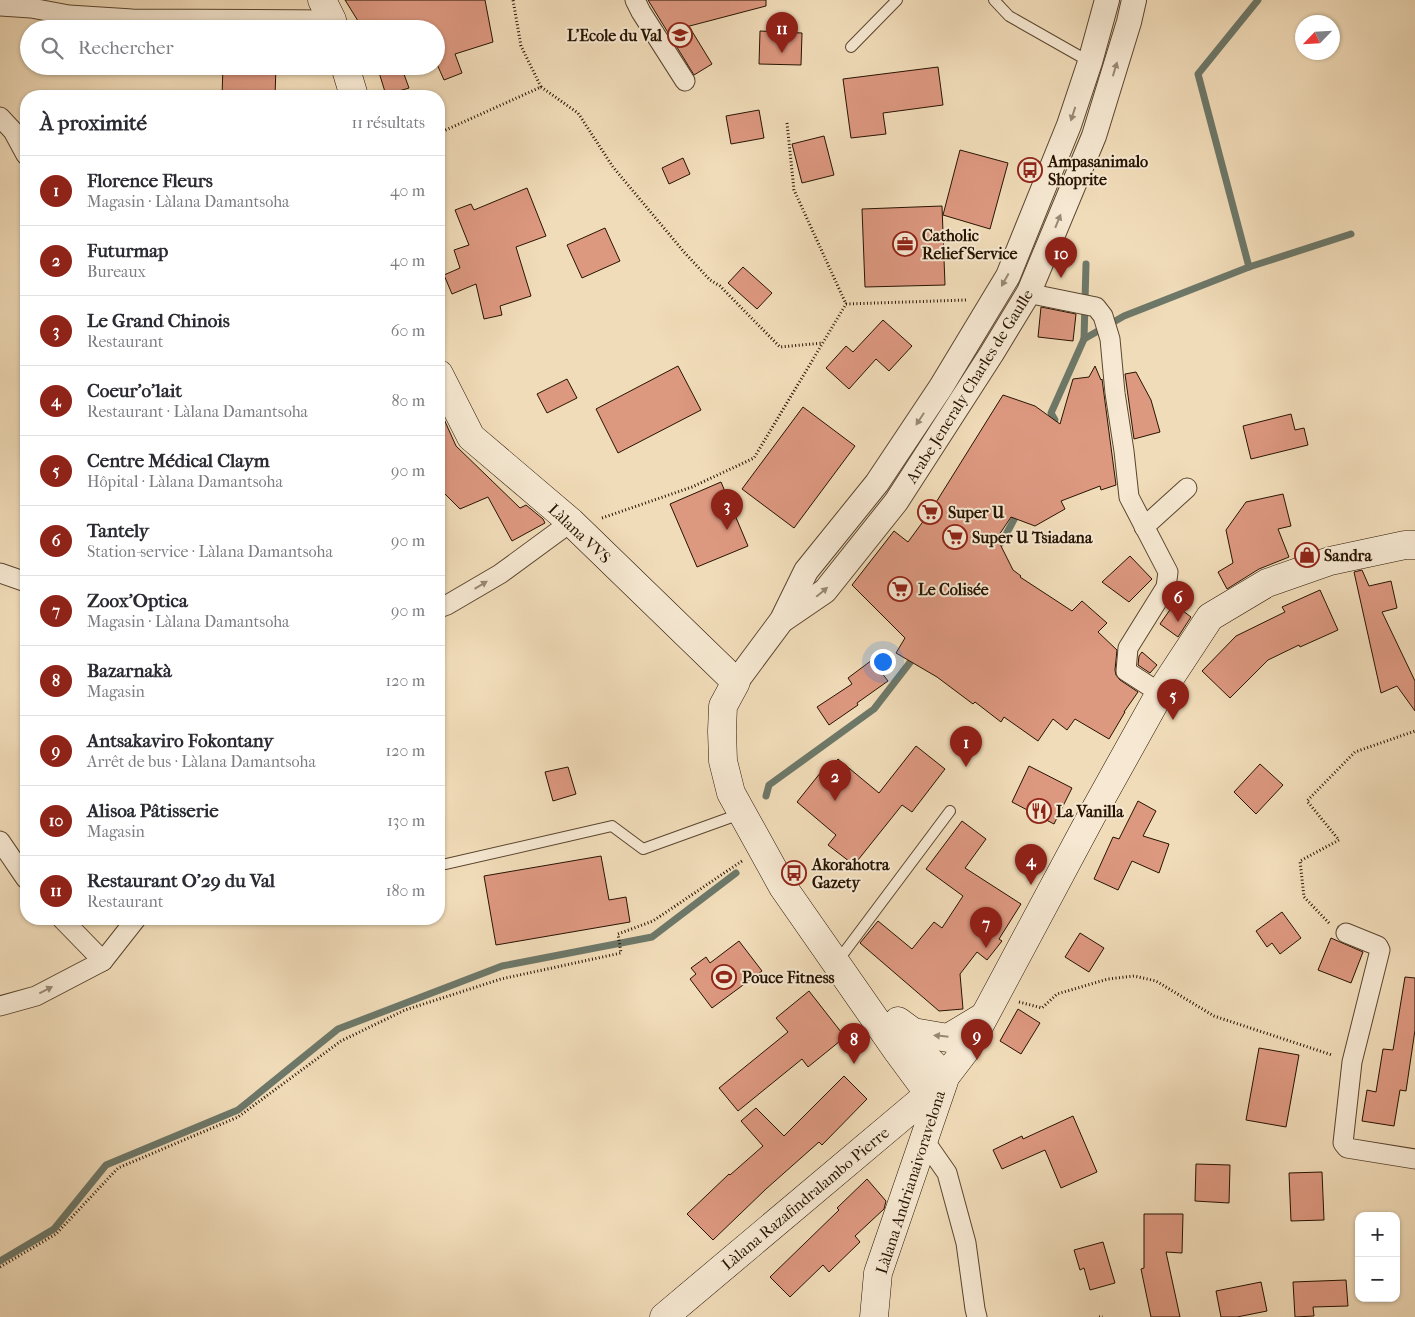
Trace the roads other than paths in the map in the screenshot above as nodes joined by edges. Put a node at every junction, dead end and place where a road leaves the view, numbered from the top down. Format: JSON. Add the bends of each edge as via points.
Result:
{"nodes":[{"id":1,"x":636,"y":0,"type":"edge"},
{"id":2,"x":897,"y":0,"type":"edge"},
{"id":3,"x":994,"y":0,"type":"edge"},
{"id":4,"x":1107,"y":0,"type":"edge"},
{"id":5,"x":1134,"y":0,"type":"edge"},
{"id":6,"x":0,"y":6,"type":"edge"},
{"id":7,"x":329,"y":16,"type":"edge"},
{"id":8,"x":851,"y":47,"type":"dead end"},
{"id":9,"x":1090,"y":62,"type":"junction"},
{"id":10,"x":348,"y":75,"type":"edge"},
{"id":11,"x":685,"y":81,"type":"dead end"},
{"id":12,"x":352,"y":90,"type":"edge"},
{"id":13,"x":0,"y":117,"type":"edge"},
{"id":14,"x":20,"y":144,"type":"edge"},
{"id":15,"x":1028,"y":293,"type":"junction"},
{"id":16,"x":445,"y":386,"type":"edge"},
{"id":17,"x":1187,"y":488,"type":"dead end"},
{"id":18,"x":570,"y":522,"type":"junction"},
{"id":19,"x":1144,"y":527,"type":"junction"},
{"id":20,"x":1415,"y":545,"type":"edge"},
{"id":21,"x":0,"y":573,"type":"edge"},
{"id":22,"x":20,"y":580,"type":"edge"},
{"id":23,"x":445,"y":606,"type":"edge"},
{"id":24,"x":782,"y":620,"type":"junction"},
{"id":25,"x":736,"y":682,"type":"junction"},
{"id":26,"x":1160,"y":693,"type":"junction"},
{"id":27,"x":950,"y":811,"type":"dead end"},
{"id":28,"x":742,"y":814,"type":"junction"},
{"id":29,"x":0,"y":841,"type":"edge"},
{"id":30,"x":446,"y":864,"type":"dead end"},
{"id":31,"x":20,"y":870,"type":"edge"},
{"id":32,"x":68,"y":925,"type":"edge"},
{"id":33,"x":131,"y":925,"type":"edge"},
{"id":34,"x":1346,"y":933,"type":"road end"},
{"id":35,"x":103,"y":961,"type":"junction"},
{"id":36,"x":836,"y":962,"type":"junction"},
{"id":37,"x":874,"y":1002,"type":"junction"},
{"id":38,"x":0,"y":1006,"type":"edge"},
{"id":39,"x":984,"y":1016,"type":"junction"},
{"id":40,"x":937,"y":1085,"type":"junction"},
{"id":41,"x":897,"y":1121,"type":"junction"},
{"id":42,"x":924,"y":1140,"type":"junction"},
{"id":43,"x":1415,"y":1159,"type":"edge"},
{"id":44,"x":664,"y":1317,"type":"edge"},
{"id":45,"x":874,"y":1317,"type":"edge"},
{"id":46,"x":977,"y":1317,"type":"edge"}],
"edges":[{"from":1,"to":11,"type":"street"},
{"from":2,"to":8,"type":"lane"},
{"from":3,"to":9,"type":"lane","via":[[1009,16]]},
{"from":4,"to":9,"type":"street","name":"Arabe Jeneraly Charles de Gaulle"},
{"from":15,"to":5,"type":"street","name":"Arabe Jeneraly Charles de Gaulle","one_way":true,"via":[[1094,136]]},
{"from":6,"to":7,"type":"street","via":[[132,19]]},
{"from":9,"to":24,"type":"street","name":"Arabe Jeneraly Charles de Gaulle","one_way":true,"via":[[1070,125],[1008,276],[941,387],[877,483],[806,572]]},
{"from":10,"to":12,"type":"main road"},
{"from":13,"to":14,"type":"street"},
{"from":15,"to":19,"type":"street","via":[[1074,302],[1102,318],[1129,497]]},
{"from":24,"to":15,"type":"street","name":"Arabe Jeneraly Charles de Gaulle","one_way":true,"via":[[825,591],[896,502]]},
{"from":16,"to":18,"type":"main road","name":"Làlana VVS","via":[[471,437]]},
{"from":17,"to":19,"type":"street"},
{"from":23,"to":18,"type":"street","one_way":true,"via":[[500,574]]},
{"from":18,"to":25,"type":"main road","name":"Làlana VVS"},
{"from":19,"to":26,"type":"street","via":[[1168,572],[1166,587],[1128,648],[1121,668]]},
{"from":20,"to":26,"type":"main road","via":[[1330,561],[1267,583],[1210,617]]},
{"from":21,"to":22,"type":"street"},
{"from":24,"to":25,"type":"street","name":"Arabe Jeneraly Charles de Gaulle"},
{"from":25,"to":28,"type":"main road","name":"Arabe Jeneraly Charles de Gaulle","via":[[723,706],[723,761],[731,793]]},
{"from":26,"to":39,"type":"main road"},
{"from":27,"to":36,"type":"lane"},
{"from":28,"to":30,"type":"lane","via":[[643,849],[612,826]]},
{"from":28,"to":36,"type":"main road","name":"Arabe Jeneraly Charles de Gaulle","via":[[783,887]]},
{"from":29,"to":31,"type":"street"},
{"from":32,"to":35,"type":"street"},
{"from":33,"to":35,"type":"street"},
{"from":34,"to":43,"type":"street","via":[[1378,946],[1380,950],[1352,1062],[1343,1143],[1347,1148]]},
{"from":38,"to":35,"type":"street","one_way":true,"via":[[36,996]]},
{"from":36,"to":37,"type":"main road","name":"Arabe Jeneraly Charles de Gaulle"},
{"from":36,"to":40,"type":"main road","name":"Arabe Jeneraly Charles de Gaulle","via":[[898,1052]]},
{"from":39,"to":37,"type":"main road","one_way":true,"via":[[948,1038],[913,1032]]},
{"from":37,"to":40,"type":"main road","name":"Arabe Jeneraly Charles de Gaulle"},
{"from":39,"to":40,"type":"main road","via":[[968,1047]]},
{"from":40,"to":41,"type":"main road","name":"Làlana Razafindralambo Pierre"},
{"from":40,"to":42,"type":"main road","name":"Làlana Andrianaivoravelona"},
{"from":41,"to":42,"type":"main road","via":[[911,1124]]},
{"from":41,"to":44,"type":"main road","name":"Làlana Razafindralambo Pierre"},
{"from":42,"to":45,"type":"main road","name":"Làlana Andrianaivoravelona","via":[[878,1273]]},
{"from":42,"to":46,"type":"street","via":[[947,1173],[966,1242]]}]}
